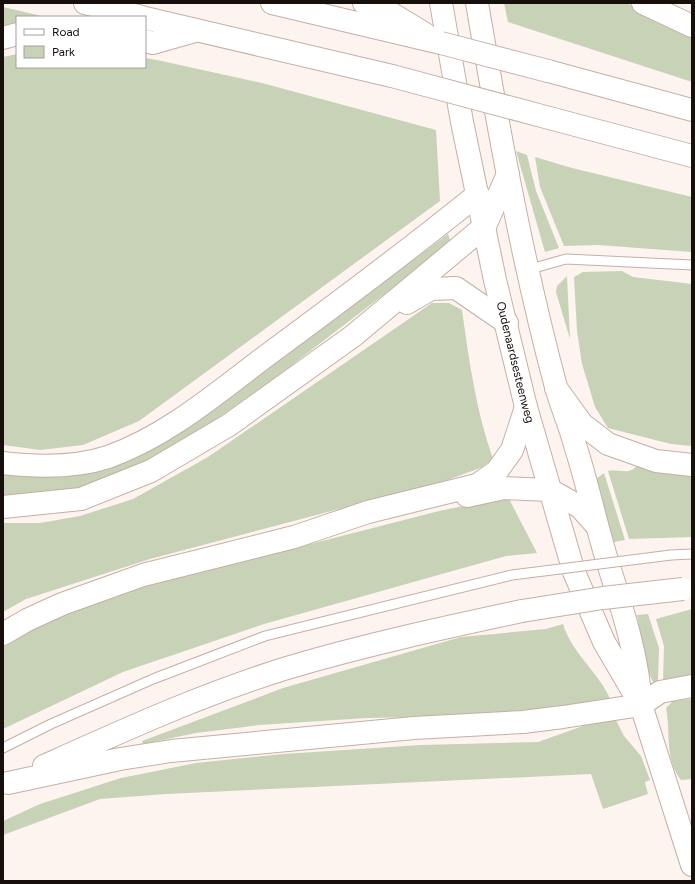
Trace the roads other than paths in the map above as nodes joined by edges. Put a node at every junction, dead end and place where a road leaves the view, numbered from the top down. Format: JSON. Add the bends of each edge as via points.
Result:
{"nodes":[{"id":1,"x":85,"y":3,"type":"edge"},
{"id":2,"x":272,"y":3,"type":"edge"},
{"id":3,"x":441,"y":3,"type":"edge"},
{"id":4,"x":478,"y":3,"type":"edge"},
{"id":5,"x":643,"y":3,"type":"edge"},
{"id":6,"x":374,"y":6,"type":"edge"},
{"id":7,"x":140,"y":16,"type":"edge"},
{"id":8,"x":146,"y":18,"type":"edge"},
{"id":9,"x":692,"y":26,"type":"edge"},
{"id":10,"x":198,"y":31,"type":"junction"},
{"id":11,"x":16,"y":34,"type":"edge"},
{"id":12,"x":3,"y":38,"type":"edge"},
{"id":13,"x":146,"y":41,"type":"edge"},
{"id":14,"x":441,"y":44,"type":"junction"},
{"id":15,"x":692,"y":110,"type":"edge"},
{"id":16,"x":692,"y":156,"type":"edge"},
{"id":17,"x":508,"y":174,"type":"junction"},
{"id":18,"x":478,"y":194,"type":"junction"},
{"id":19,"x":485,"y":226,"type":"junction"},
{"id":20,"x":692,"y":265,"type":"edge"},
{"id":21,"x":527,"y":270,"type":"junction"},
{"id":22,"x":507,"y":323,"type":"junction"},
{"id":23,"x":353,"y":336,"type":"junction"},
{"id":24,"x":556,"y":388,"type":"junction"},
{"id":25,"x":526,"y":407,"type":"junction"},
{"id":26,"x":3,"y":463,"type":"edge"},
{"id":27,"x":692,"y":465,"type":"edge"},
{"id":28,"x":550,"y":490,"type":"junction"},
{"id":29,"x":3,"y":507,"type":"edge"},
{"id":30,"x":596,"y":525,"type":"junction"},
{"id":31,"x":318,"y":530,"type":"junction"},
{"id":32,"x":692,"y":554,"type":"edge"},
{"id":33,"x":687,"y":589,"type":"edge"},
{"id":34,"x":3,"y":634,"type":"edge"},
{"id":35,"x":692,"y":686,"type":"edge"},
{"id":36,"x":641,"y":705,"type":"junction"},
{"id":37,"x":3,"y":748,"type":"edge"},
{"id":38,"x":5,"y":784,"type":"edge"},
{"id":39,"x":692,"y":865,"type":"edge"}],
"edges":[{"from":1,"to":7,"type":"main road"},
{"from":2,"to":14,"type":"main road"},
{"from":3,"to":18,"type":"main road","name":"Oudenaardsesteenweg","via":[[462,122]]},
{"from":4,"to":17,"type":"main road","name":"Oudenaardsesteenweg"},
{"from":5,"to":9,"type":"main road"},
{"from":6,"to":14,"type":"main road"},
{"from":8,"to":10,"type":"main road"},
{"from":10,"to":13,"type":"main road","via":[[153,43]]},
{"from":10,"to":16,"type":"main road","bridge":true,"via":[[392,76]]},
{"from":11,"to":12,"type":"main road"},
{"from":14,"to":15,"type":"main road","bridge":true,"via":[[548,70]]},
{"from":17,"to":19,"type":"main road"},
{"from":17,"to":21,"type":"main road","name":"Oudenaardsesteenweg"},
{"from":18,"to":19,"type":"main road","name":"Oudenaardsesteenweg"},
{"from":18,"to":26,"type":"main road","via":[[330,309],[174,424],[107,457],[54,466]]},
{"from":19,"to":22,"type":"main road","name":"Oudenaardsesteenweg","via":[[495,280]]},
{"from":19,"to":23,"type":"main road"},
{"from":20,"to":21,"type":"lane","via":[[566,259]]},
{"from":21,"to":24,"type":"main road","name":"Oudenaardsesteenweg"},
{"from":22,"to":23,"type":"main road","via":[[456,288],[430,289]]},
{"from":22,"to":25,"type":"main road","name":"Oudenaardsesteenweg"},
{"from":23,"to":29,"type":"main road","via":[[229,425],[151,472],[81,499]]},
{"from":24,"to":27,"type":"main road","via":[[582,424],[608,444],[656,462]]},
{"from":24,"to":30,"type":"main road","name":"Oudenaardsesteenweg","via":[[576,445]]},
{"from":25,"to":28,"type":"main road","name":"Oudenaardsesteenweg"},
{"from":25,"to":31,"type":"main road","via":[[512,450],[497,471],[477,484],[368,512]]},
{"from":28,"to":30,"type":"main road","via":[[580,507]]},
{"from":28,"to":31,"type":"main road","via":[[504,488]]},
{"from":28,"to":36,"type":"main road","name":"Oudenaardsesteenweg","via":[[577,579],[604,642]]},
{"from":30,"to":36,"type":"main road","name":"Oudenaardsesteenweg","via":[[623,613],[640,687]]},
{"from":31,"to":34,"type":"main road","via":[[143,575],[99,589],[48,610]]},
{"from":32,"to":37,"type":"lane","bridge":true,"via":[[512,575],[265,636],[152,679]]},
{"from":33,"to":38,"type":"main road","bridge":true,"via":[[603,598],[522,611],[377,643],[286,668],[164,712]]},
{"from":35,"to":36,"type":"main road","via":[[660,692]]},
{"from":36,"to":38,"type":"main road","via":[[523,722],[414,728],[171,751]]},
{"from":36,"to":39,"type":"main road","name":"Oudenaardsesteenweg"}]}
